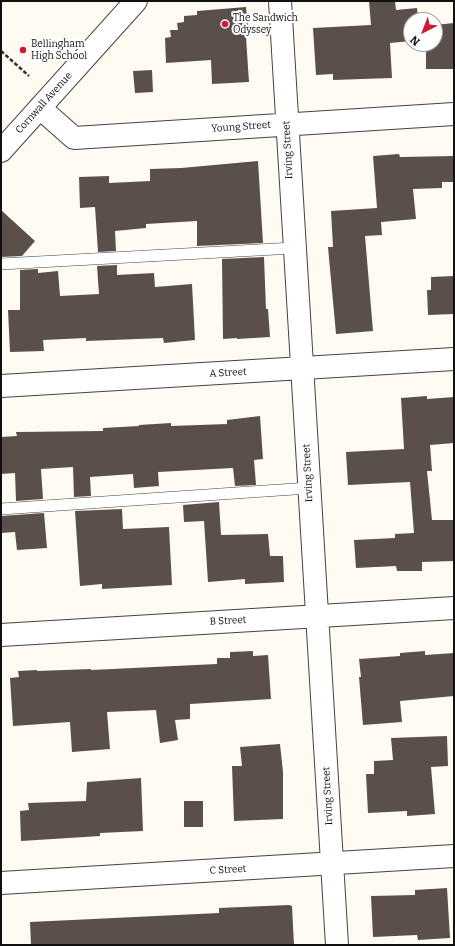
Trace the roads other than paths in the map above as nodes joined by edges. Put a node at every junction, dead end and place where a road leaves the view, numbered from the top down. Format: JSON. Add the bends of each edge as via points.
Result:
{"nodes":[{"id":1,"x":136,"y":1,"type":"edge"},
{"id":2,"x":280,"y":1,"type":"edge"},
{"id":3,"x":40,"y":108,"type":"junction"},
{"id":4,"x":454,"y":114,"type":"edge"},
{"id":5,"x":287,"y":124,"type":"junction"},
{"id":6,"x":1,"y":151,"type":"edge"},
{"id":7,"x":294,"y":248,"type":"junction"},
{"id":8,"x":1,"y":264,"type":"edge"},
{"id":9,"x":454,"y":360,"type":"edge"},
{"id":10,"x":302,"y":368,"type":"junction"},
{"id":11,"x":1,"y":386,"type":"edge"},
{"id":12,"x":309,"y":488,"type":"junction"},
{"id":13,"x":1,"y":510,"type":"edge"},
{"id":14,"x":454,"y":608,"type":"edge"},
{"id":15,"x":317,"y":616,"type":"junction"},
{"id":16,"x":1,"y":635,"type":"edge"},
{"id":17,"x":454,"y":856,"type":"edge"},
{"id":18,"x":332,"y":864,"type":"junction"},
{"id":19,"x":1,"y":883,"type":"edge"},
{"id":20,"x":337,"y":945,"type":"edge"}],
"edges":[{"from":1,"to":3,"type":"street","name":"Cornwall Avenue"},
{"from":2,"to":5,"type":"street","name":"Irving Street"},
{"from":3,"to":5,"type":"street","name":"Young Street","via":[[74,138]]},
{"from":3,"to":6,"type":"street","name":"Cornwall Avenue"},
{"from":4,"to":5,"type":"street","name":"Young Street"},
{"from":5,"to":7,"type":"street","name":"Irving Street"},
{"from":7,"to":8,"type":"lane"},
{"from":7,"to":10,"type":"street","name":"Irving Street"},
{"from":9,"to":10,"type":"street","name":"A Street"},
{"from":10,"to":11,"type":"street","name":"A Street"},
{"from":10,"to":12,"type":"street","name":"Irving Street"},
{"from":12,"to":13,"type":"lane"},
{"from":12,"to":15,"type":"street","name":"Irving Street"},
{"from":14,"to":15,"type":"street","name":"B Street"},
{"from":15,"to":16,"type":"street","name":"B Street"},
{"from":15,"to":18,"type":"street","name":"Irving Street"},
{"from":17,"to":18,"type":"street","name":"C Street"},
{"from":18,"to":19,"type":"street","name":"C Street"},
{"from":18,"to":20,"type":"street","name":"Irving Street"}]}
